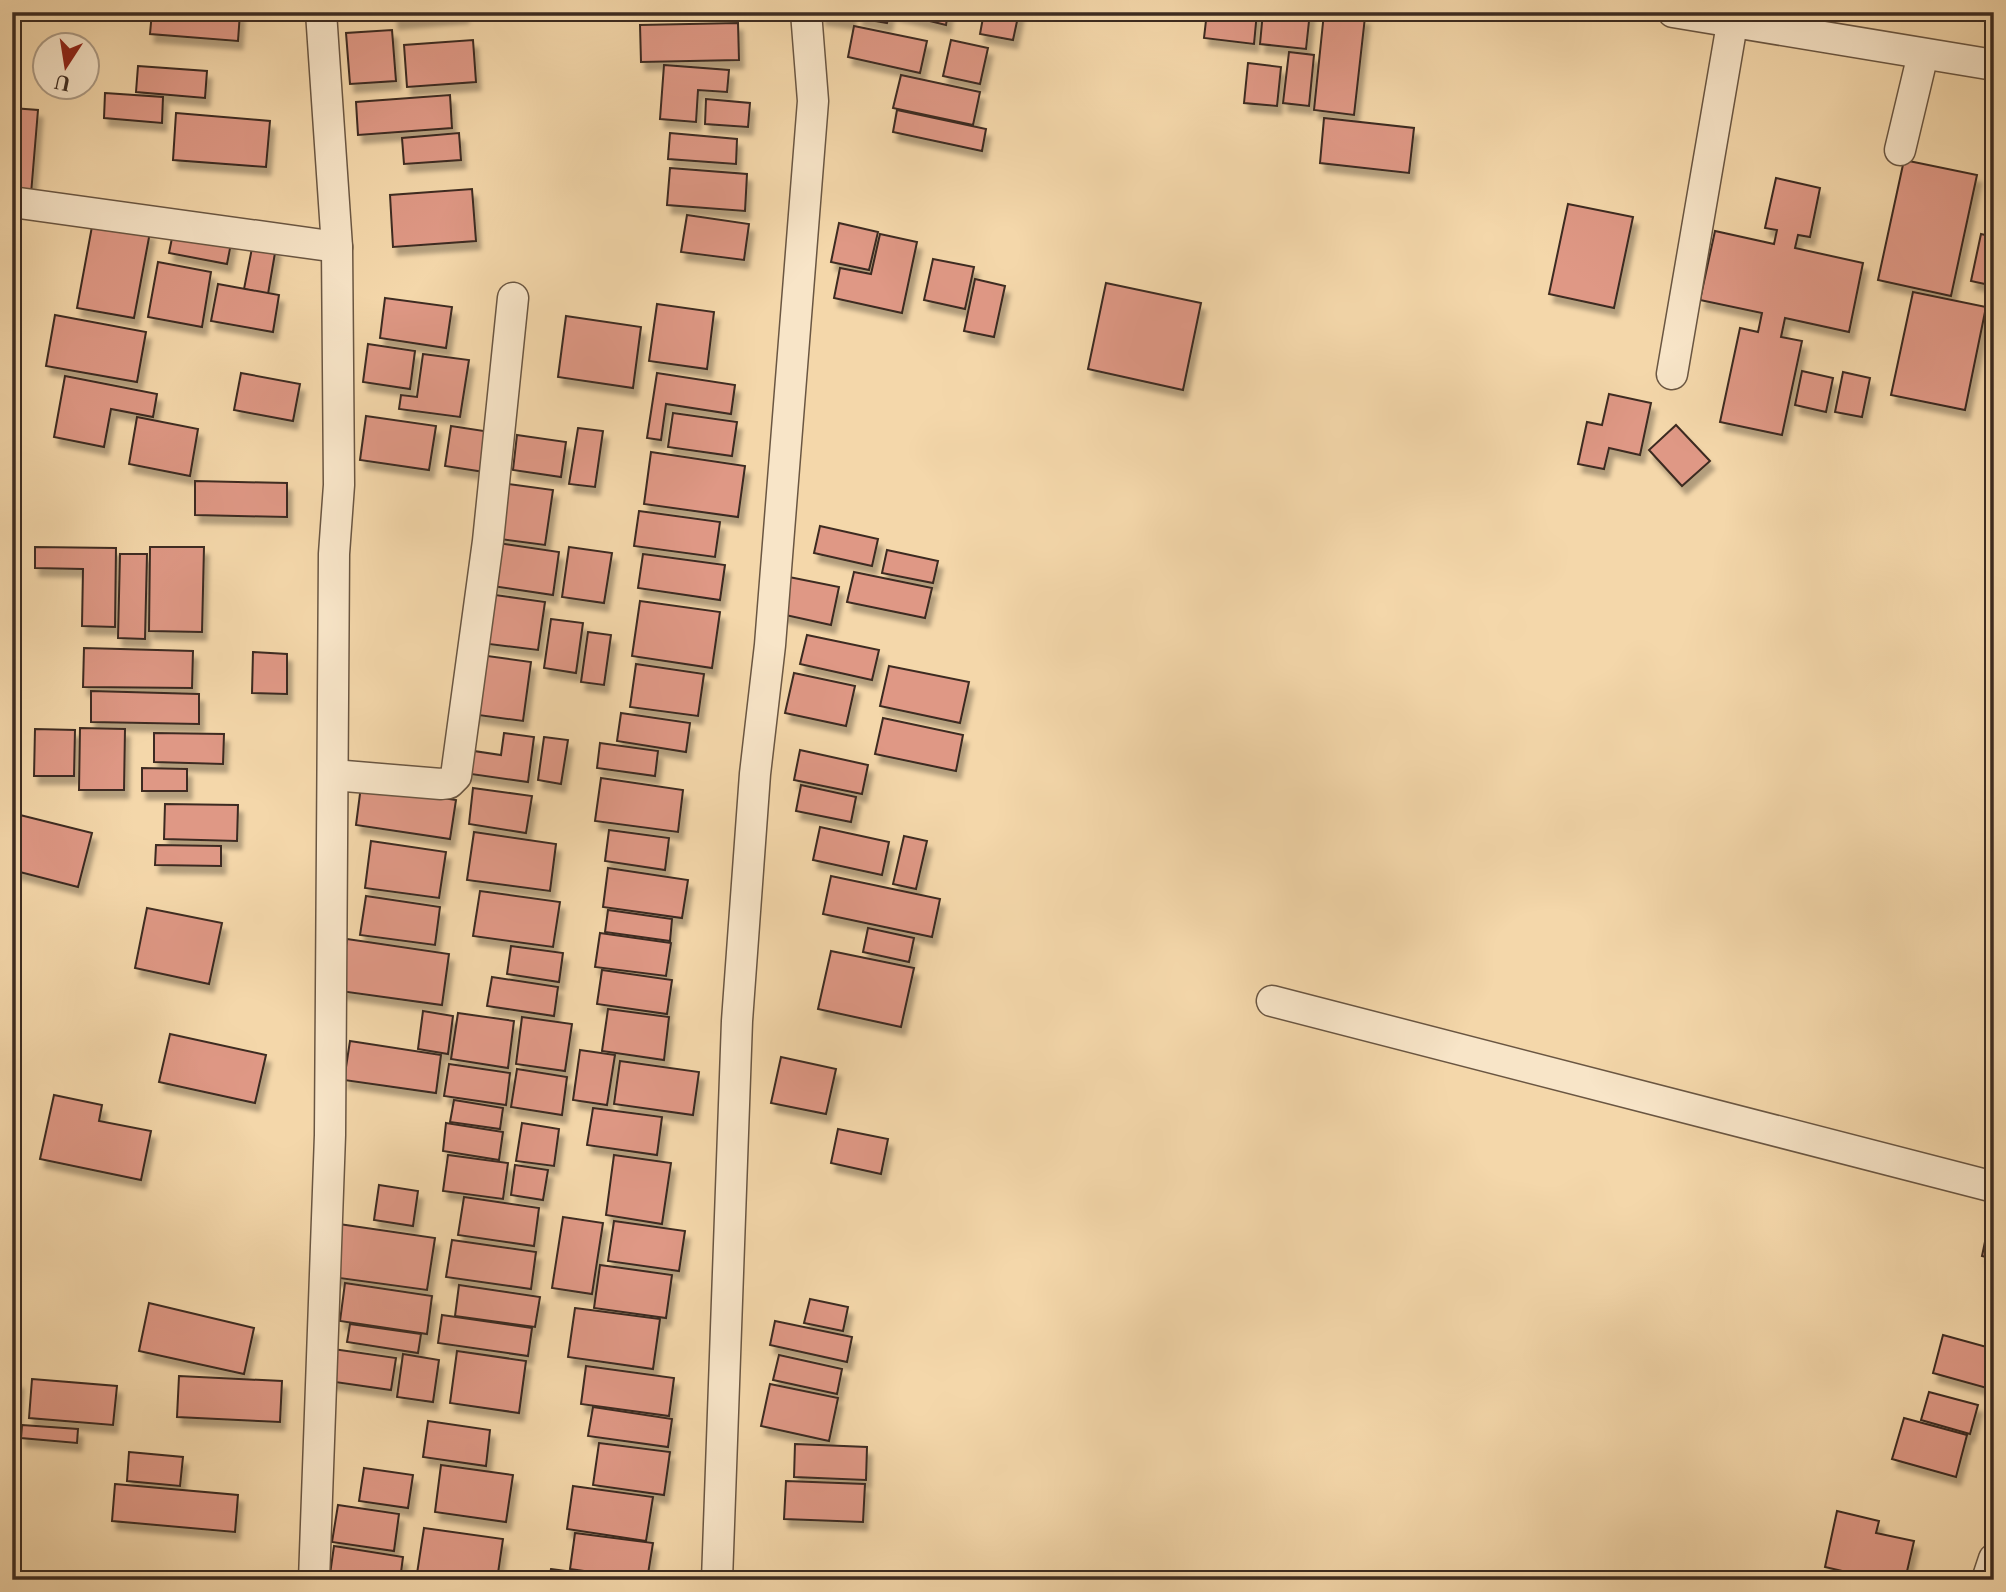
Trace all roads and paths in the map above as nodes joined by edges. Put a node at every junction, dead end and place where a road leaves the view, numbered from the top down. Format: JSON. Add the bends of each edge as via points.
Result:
{"nodes":[{"id":1,"x":321,"y":12,"type":"edge"},
{"id":2,"x":806,"y":12,"type":"edge"},
{"id":3,"x":1673,"y":12,"type":"edge"},
{"id":4,"x":1732,"y":24,"type":"junction"},
{"id":5,"x":1923,"y":54,"type":"junction"},
{"id":6,"x":1994,"y":65,"type":"edge"},
{"id":7,"x":1900,"y":150,"type":"dead end"},
{"id":8,"x":12,"y":202,"type":"edge"},
{"id":9,"x":337,"y":247,"type":"junction"},
{"id":10,"x":513,"y":298,"type":"dead end"},
{"id":11,"x":1672,"y":374,"type":"dead end"},
{"id":12,"x":333,"y":775,"type":"junction"},
{"id":13,"x":1272,"y":1001,"type":"dead end"},
{"id":14,"x":1994,"y":1187,"type":"edge"},
{"id":15,"x":1994,"y":1559,"type":"edge"},
{"id":16,"x":314,"y":1580,"type":"edge"},
{"id":17,"x":717,"y":1580,"type":"edge"},
{"id":18,"x":1987,"y":1580,"type":"edge"}],
"edges":[{"from":1,"to":9,"type":"street"},
{"from":2,"to":17,"type":"street","via":[[813,101],[738,1007]]},
{"from":3,"to":4,"type":"street"},
{"from":4,"to":5,"type":"street"},
{"from":4,"to":11,"type":"street"},
{"from":5,"to":6,"type":"street"},
{"from":5,"to":7,"type":"street"},
{"from":8,"to":9,"type":"street"},
{"from":9,"to":12,"type":"street","via":[[339,485],[334,554]]},
{"from":10,"to":12,"type":"street","via":[[488,541],[456,776],[440,784]]},
{"from":12,"to":16,"type":"street","via":[[330,1135]]},
{"from":13,"to":14,"type":"street"},
{"from":15,"to":18,"type":"street"}]}
